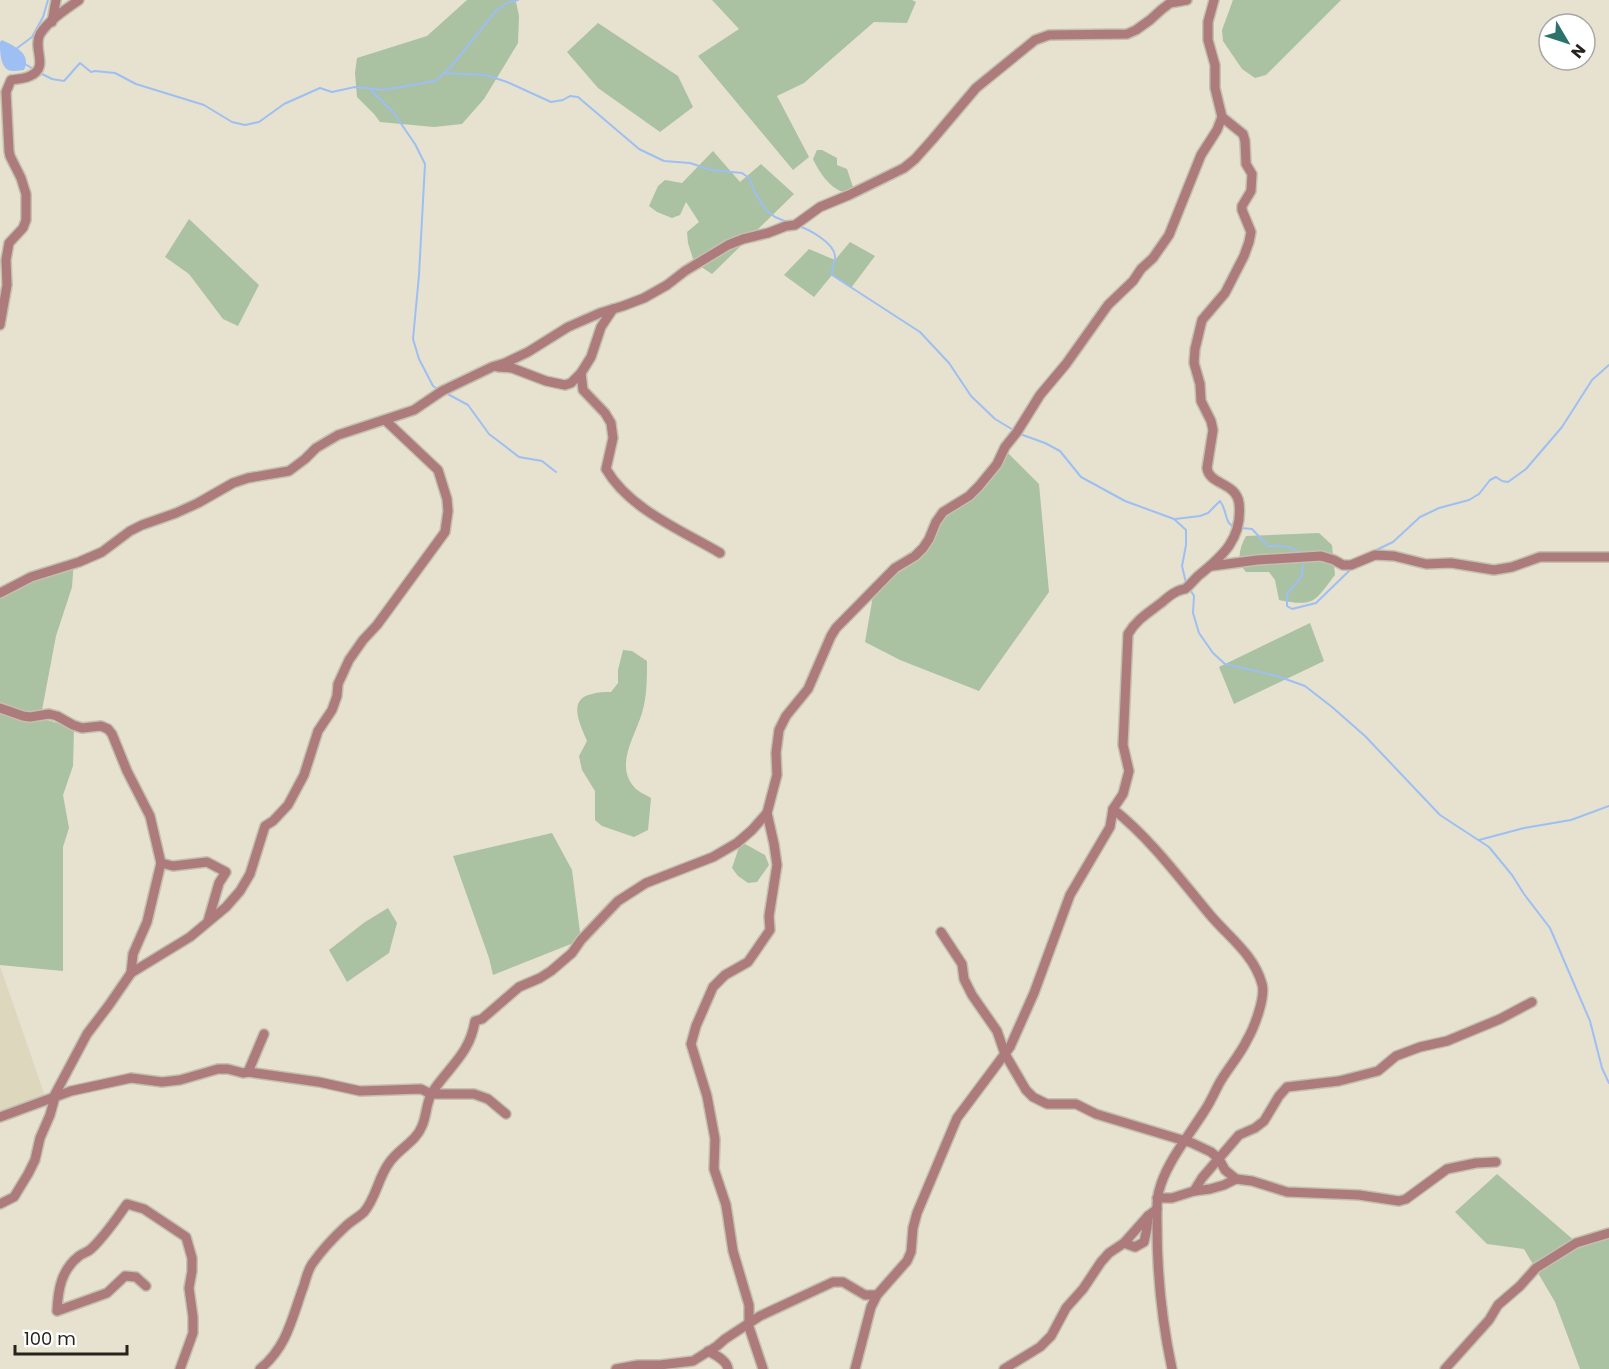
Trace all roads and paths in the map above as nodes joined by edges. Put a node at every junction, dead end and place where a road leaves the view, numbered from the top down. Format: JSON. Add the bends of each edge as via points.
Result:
{"nodes":[{"id":1,"x":56,"y":0,"type":"edge"},
{"id":2,"x":79,"y":0,"type":"edge"},
{"id":3,"x":1187,"y":0,"type":"edge"},
{"id":4,"x":1214,"y":0,"type":"edge"},
{"id":5,"x":52,"y":22,"type":"junction"},
{"id":6,"x":6,"y":92,"type":"junction"},
{"id":7,"x":0,"y":100,"type":"edge"},
{"id":8,"x":1222,"y":117,"type":"junction"},
{"id":9,"x":613,"y":309,"type":"junction"},
{"id":10,"x":0,"y":325,"type":"edge"},
{"id":11,"x":492,"y":367,"type":"junction"},
{"id":12,"x":580,"y":373,"type":"junction"},
{"id":13,"x":385,"y":420,"type":"junction"},
{"id":14,"x":720,"y":553,"type":"dead end"},
{"id":15,"x":1609,"y":557,"type":"edge"},
{"id":16,"x":1212,"y":566,"type":"junction"},
{"id":17,"x":0,"y":593,"type":"edge"},
{"id":18,"x":0,"y":708,"type":"edge"},
{"id":19,"x":1113,"y":808,"type":"junction"},
{"id":20,"x":767,"y":813,"type":"junction"},
{"id":21,"x":161,"y":864,"type":"junction"},
{"id":22,"x":208,"y":922,"type":"junction"},
{"id":23,"x":941,"y":932,"type":"dead end"},
{"id":24,"x":131,"y":973,"type":"junction"},
{"id":25,"x":1532,"y":1002,"type":"dead end"},
{"id":26,"x":264,"y":1034,"type":"dead end"},
{"id":27,"x":1005,"y":1054,"type":"junction"},
{"id":28,"x":248,"y":1072,"type":"junction"},
{"id":29,"x":431,"y":1094,"type":"junction"},
{"id":30,"x":54,"y":1098,"type":"junction"},
{"id":31,"x":506,"y":1114,"type":"dead end"},
{"id":32,"x":0,"y":1117,"type":"edge"},
{"id":33,"x":1185,"y":1142,"type":"junction"},
{"id":34,"x":1219,"y":1159,"type":"junction"},
{"id":35,"x":1496,"y":1162,"type":"dead end"},
{"id":36,"x":1236,"y":1179,"type":"junction"},
{"id":37,"x":1194,"y":1191,"type":"junction"},
{"id":38,"x":1157,"y":1198,"type":"junction"},
{"id":39,"x":0,"y":1204,"type":"edge"},
{"id":40,"x":1157,"y":1209,"type":"junction"},
{"id":41,"x":1609,"y":1233,"type":"edge"},
{"id":42,"x":146,"y":1286,"type":"dead end"},
{"id":43,"x":877,"y":1295,"type":"junction"},
{"id":44,"x":748,"y":1323,"type":"junction"},
{"id":45,"x":708,"y":1351,"type":"junction"},
{"id":46,"x":653,"y":1367,"type":"edge"},
{"id":47,"x":180,"y":1369,"type":"edge"},
{"id":48,"x":260,"y":1369,"type":"edge"},
{"id":49,"x":616,"y":1369,"type":"edge"},
{"id":50,"x":728,"y":1369,"type":"edge"},
{"id":51,"x":763,"y":1369,"type":"edge"},
{"id":52,"x":855,"y":1369,"type":"edge"},
{"id":53,"x":1004,"y":1369,"type":"edge"},
{"id":54,"x":1172,"y":1369,"type":"edge"},
{"id":55,"x":1445,"y":1369,"type":"edge"}],
"edges":[{"from":1,"to":5,"type":"street"},
{"from":2,"to":5,"type":"street"},
{"from":3,"to":9,"type":"street","via":[[1170,3],[1127,34],[1049,35],[1035,40],[976,88],[904,168],[820,207],[795,225],[728,245],[644,298]]},
{"from":4,"to":8,"type":"street","via":[[1208,40]]},
{"from":5,"to":6,"type":"street","via":[[39,37],[38,71],[11,80]]},
{"from":6,"to":7,"type":"street"},
{"from":6,"to":10,"type":"street","via":[[9,151],[26,194],[26,220],[9,243]]},
{"from":8,"to":16,"type":"street","via":[[1243,134],[1245,141],[1252,182],[1242,210],[1251,232],[1225,293],[1202,320],[1195,350],[1201,400],[1213,430],[1208,474],[1233,491],[1239,502],[1237,532]]},
{"from":8,"to":20,"type":"street","via":[[1201,155],[1169,235],[1153,258],[1108,304],[979,486],[943,512],[923,548],[895,568],[836,628],[808,689],[779,730],[777,776]]},
{"from":9,"to":11,"type":"street"},
{"from":9,"to":12,"type":"street"},
{"from":11,"to":12,"type":"street","via":[[512,368],[565,385]]},
{"from":11,"to":13,"type":"street","via":[[442,391],[414,410]]},
{"from":12,"to":14,"type":"street","via":[[583,390],[611,423],[606,469],[612,480],[656,516]]},
{"from":13,"to":17,"type":"street","via":[[338,435],[289,471],[233,483],[198,503],[130,531],[102,552],[31,577]]},
{"from":13,"to":22,"type":"street","via":[[438,470],[447,499],[446,532],[349,660],[304,775],[288,804],[265,826],[250,874],[240,891]]},
{"from":15,"to":16,"type":"street","via":[[1540,557],[1494,570],[1375,555],[1351,565],[1321,556]]},
{"from":16,"to":19,"type":"street","via":[[1186,589],[1144,614],[1128,634],[1123,745],[1129,771],[1123,794]]},
{"from":18,"to":21,"type":"street","via":[[30,717],[49,714],[82,728],[108,729],[150,816]]},
{"from":19,"to":27,"type":"street","via":[[1110,827],[1070,895],[1034,993]]},
{"from":19,"to":33,"type":"street","via":[[1245,950],[1262,981],[1261,1001],[1248,1040]]},
{"from":20,"to":29,"type":"street","via":[[752,830],[713,857],[646,884],[618,901],[551,971],[519,987],[475,1022],[461,1056]]},
{"from":20,"to":44,"type":"street","via":[[777,865],[770,930],[748,962],[713,987],[691,1044],[707,1096],[715,1139],[714,1169],[749,1305]]},
{"from":21,"to":22,"type":"street","via":[[207,862],[226,872]]},
{"from":21,"to":24,"type":"street","via":[[147,922],[133,954]]},
{"from":22,"to":24,"type":"street"},
{"from":23,"to":27,"type":"street","via":[[962,964],[964,979],[997,1031]]},
{"from":24,"to":30,"type":"street","via":[[87,1034]]},
{"from":25,"to":34,"type":"street","via":[[1447,1041],[1396,1056],[1378,1071],[1339,1081],[1287,1087],[1264,1121],[1239,1135]]},
{"from":26,"to":28,"type":"street"},
{"from":27,"to":33,"type":"street","via":[[1026,1090],[1047,1104],[1076,1104]]},
{"from":27,"to":43,"type":"street","via":[[957,1118],[917,1213],[907,1261]]},
{"from":28,"to":29,"type":"street","via":[[360,1091],[421,1089]]},
{"from":28,"to":30,"type":"street","via":[[218,1070],[162,1082],[131,1078]]},
{"from":29,"to":31,"type":"street","via":[[474,1094],[488,1099]]},
{"from":29,"to":48,"type":"street","via":[[422,1127],[383,1171],[364,1211],[330,1241],[311,1266],[281,1346]]},
{"from":30,"to":32,"type":"street"},
{"from":30,"to":39,"type":"street","via":[[32,1167],[14,1197]]},
{"from":33,"to":34,"type":"street"},
{"from":33,"to":38,"type":"street"},
{"from":34,"to":36,"type":"street"},
{"from":34,"to":37,"type":"street"},
{"from":35,"to":36,"type":"street","via":[[1447,1169],[1399,1201],[1287,1192]]},
{"from":36,"to":37,"type":"street"},
{"from":37,"to":38,"type":"street"},
{"from":38,"to":40,"type":"street"},
{"from":40,"to":53,"type":"street","via":[[1101,1262],[1066,1308],[1051,1336]]},
{"from":40,"to":54,"type":"street","via":[[1163,1315]]},
{"from":41,"to":55,"type":"street","via":[[1576,1243],[1536,1268],[1498,1305]]},
{"from":42,"to":47,"type":"street","via":[[136,1277],[125,1276],[107,1293],[57,1311],[64,1273],[90,1250],[127,1204],[144,1209],[186,1237],[192,1258],[189,1288],[193,1333]]},
{"from":43,"to":44,"type":"street","via":[[865,1295],[843,1282],[833,1282]]},
{"from":43,"to":52,"type":"street"},
{"from":44,"to":45,"type":"street"},
{"from":44,"to":51,"type":"street"},
{"from":45,"to":46,"type":"street","via":[[689,1362]]},
{"from":45,"to":50,"type":"street"},
{"from":46,"to":49,"type":"street"}]}
